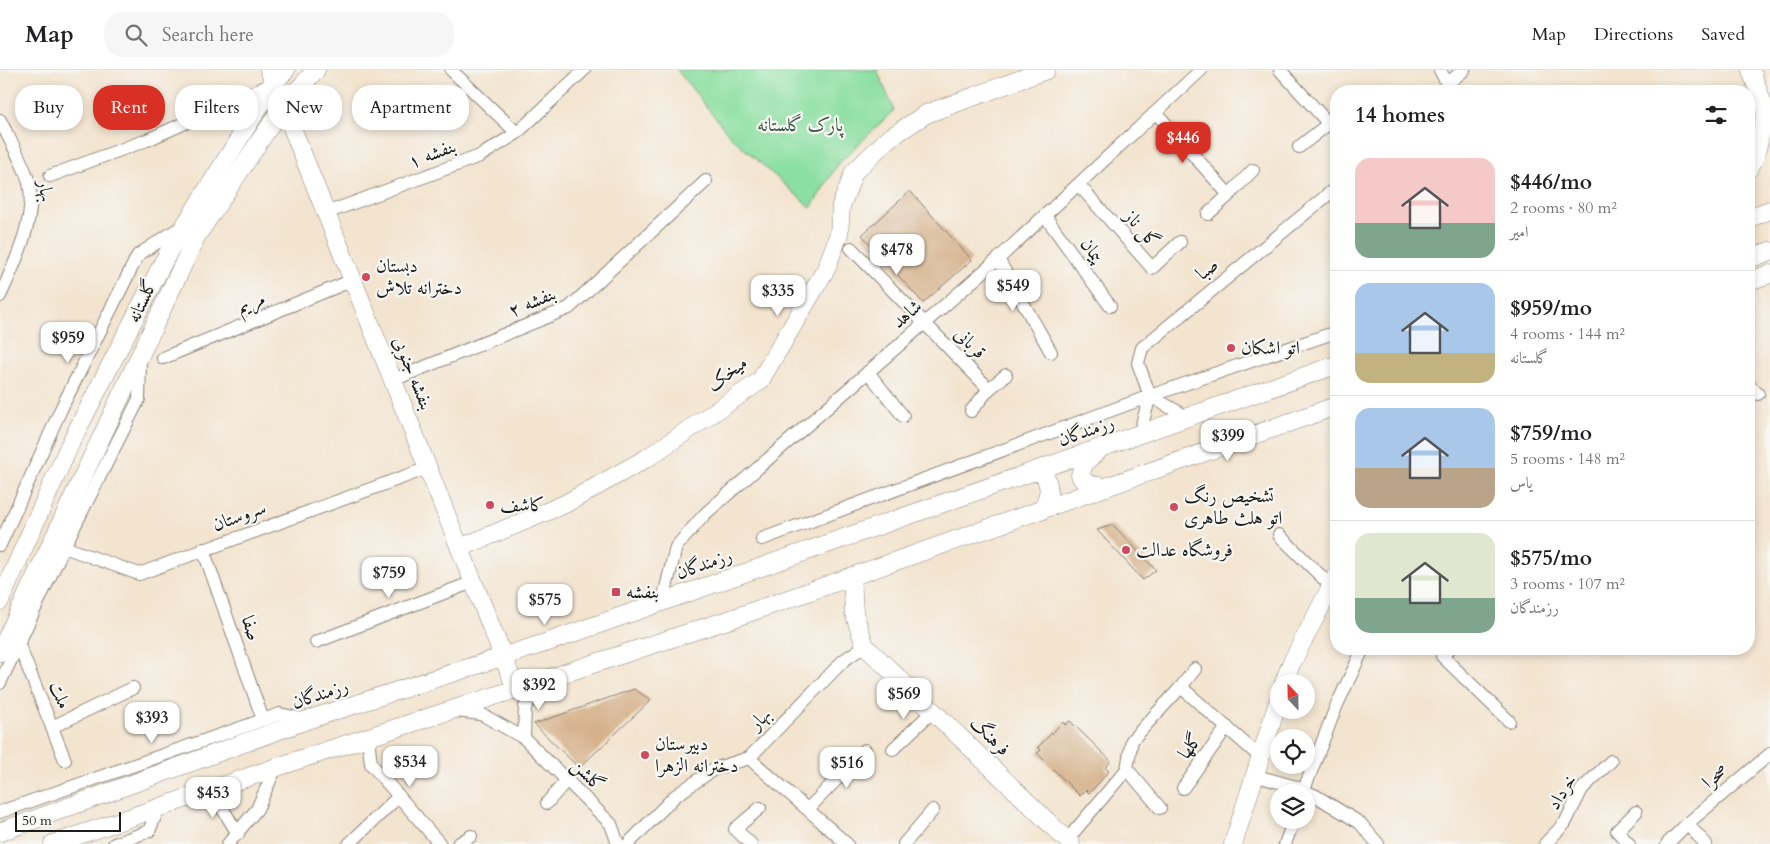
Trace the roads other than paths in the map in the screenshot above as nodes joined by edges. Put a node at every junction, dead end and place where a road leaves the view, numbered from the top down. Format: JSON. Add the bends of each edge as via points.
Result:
{"nodes":[{"id":1,"x":286,"y":70,"type":"edge"},
{"id":2,"x":316,"y":70,"type":"edge"},
{"id":3,"x":451,"y":70,"type":"edge"},
{"id":4,"x":584,"y":70,"type":"edge"},
{"id":5,"x":1046,"y":70,"type":"edge"},
{"id":6,"x":1202,"y":70,"type":"edge"},
{"id":7,"x":1280,"y":70,"type":"edge"},
{"id":8,"x":1440,"y":70,"type":"edge"},
{"id":9,"x":1464,"y":70,"type":"edge"},
{"id":10,"x":1751,"y":70,"type":"edge"},
{"id":11,"x":272,"y":77,"type":"edge"},
{"id":12,"x":302,"y":85,"type":"edge"},
{"id":13,"x":1449,"y":85,"type":"edge"},
{"id":14,"x":1452,"y":85,"type":"edge"},
{"id":15,"x":1157,"y":114,"type":"junction"},
{"id":16,"x":1768,"y":117,"type":"edge"},
{"id":17,"x":1330,"y":118,"type":"edge"},
{"id":18,"x":0,"y":120,"type":"edge"},
{"id":19,"x":1330,"y":123,"type":"edge"},
{"id":20,"x":268,"y":129,"type":"edge"},
{"id":21,"x":293,"y":130,"type":"edge"},
{"id":22,"x":517,"y":133,"type":"junction"},
{"id":23,"x":1300,"y":147,"type":"dead end"},
{"id":24,"x":1755,"y":157,"type":"edge"},
{"id":25,"x":1253,"y":170,"type":"dead end"},
{"id":26,"x":50,"y":176,"type":"dead end"},
{"id":27,"x":706,"y":181,"type":"dead end"},
{"id":28,"x":1079,"y":185,"type":"junction"},
{"id":29,"x":1330,"y":193,"type":"edge"},
{"id":30,"x":1229,"y":196,"type":"junction"},
{"id":31,"x":1770,"y":210,"type":"edge"},
{"id":32,"x":326,"y":213,"type":"junction"},
{"id":33,"x":1208,"y":214,"type":"dead end"},
{"id":34,"x":1045,"y":216,"type":"junction"},
{"id":35,"x":1755,"y":216,"type":"edge"},
{"id":36,"x":185,"y":224,"type":"junction"},
{"id":37,"x":1180,"y":242,"type":"dead end"},
{"id":38,"x":851,"y":248,"type":"dead end"},
{"id":39,"x":1770,"y":251,"type":"edge"},
{"id":40,"x":1755,"y":257,"type":"edge"},
{"id":41,"x":998,"y":259,"type":"junction"},
{"id":42,"x":1770,"y":274,"type":"edge"},
{"id":43,"x":1755,"y":279,"type":"edge"},
{"id":44,"x":353,"y":280,"type":"junction"},
{"id":45,"x":0,"y":296,"type":"edge"},
{"id":46,"x":1110,"y":306,"type":"dead end"},
{"id":47,"x":924,"y":324,"type":"junction"},
{"id":48,"x":1330,"y":334,"type":"edge"},
{"id":49,"x":1051,"y":352,"type":"dead end"},
{"id":50,"x":140,"y":355,"type":"junction"},
{"id":51,"x":163,"y":358,"type":"dead end"},
{"id":52,"x":1330,"y":367,"type":"edge"},
{"id":53,"x":868,"y":372,"type":"junction"},
{"id":54,"x":1006,"y":375,"type":"dead end"},
{"id":55,"x":393,"y":380,"type":"junction"},
{"id":56,"x":989,"y":388,"type":"junction"},
{"id":57,"x":1755,"y":391,"type":"edge"},
{"id":58,"x":1758,"y":394,"type":"dead end"},
{"id":59,"x":1150,"y":396,"type":"junction"},
{"id":60,"x":1330,"y":408,"type":"edge"},
{"id":61,"x":971,"y":411,"type":"dead end"},
{"id":62,"x":903,"y":416,"type":"dead end"},
{"id":63,"x":1189,"y":418,"type":"junction"},
{"id":64,"x":1139,"y":435,"type":"junction"},
{"id":65,"x":1100,"y":449,"type":"junction"},
{"id":66,"x":428,"y":468,"type":"junction"},
{"id":67,"x":1033,"y":472,"type":"junction"},
{"id":68,"x":1108,"y":487,"type":"junction"},
{"id":69,"x":1040,"y":511,"type":"junction"},
{"id":70,"x":1279,"y":534,"type":"dead end"},
{"id":71,"x":762,"y":539,"type":"dead end"},
{"id":72,"x":0,"y":545,"type":"edge"},
{"id":73,"x":64,"y":546,"type":"junction"},
{"id":74,"x":460,"y":548,"type":"junction"},
{"id":75,"x":203,"y":550,"type":"junction"},
{"id":76,"x":852,"y":576,"type":"junction"},
{"id":77,"x":1330,"y":578,"type":"edge"},
{"id":78,"x":473,"y":582,"type":"junction"},
{"id":79,"x":1330,"y":589,"type":"edge"},
{"id":80,"x":663,"y":600,"type":"junction"},
{"id":81,"x":0,"y":601,"type":"edge"},
{"id":82,"x":316,"y":642,"type":"dead end"},
{"id":83,"x":19,"y":645,"type":"junction"},
{"id":84,"x":865,"y":646,"type":"junction"},
{"id":85,"x":0,"y":652,"type":"edge"},
{"id":86,"x":1360,"y":655,"type":"edge"},
{"id":87,"x":1443,"y":655,"type":"edge"},
{"id":88,"x":503,"y":656,"type":"junction"},
{"id":89,"x":1196,"y":669,"type":"dead end"},
{"id":90,"x":1287,"y":674,"type":"edge"},
{"id":91,"x":542,"y":680,"type":"junction"},
{"id":92,"x":0,"y":683,"type":"edge"},
{"id":93,"x":1181,"y":687,"type":"junction"},
{"id":94,"x":133,"y":688,"type":"dead end"},
{"id":95,"x":516,"y":689,"type":"junction"},
{"id":96,"x":451,"y":710,"type":"junction"},
{"id":97,"x":933,"y":711,"type":"junction"},
{"id":98,"x":1272,"y":719,"type":"edge"},
{"id":99,"x":263,"y":720,"type":"junction"},
{"id":100,"x":307,"y":720,"type":"junction"},
{"id":101,"x":1510,"y":721,"type":"dead end"},
{"id":102,"x":52,"y":727,"type":"junction"},
{"id":103,"x":1227,"y":727,"type":"junction"},
{"id":104,"x":368,"y":737,"type":"junction"},
{"id":105,"x":524,"y":738,"type":"junction"},
{"id":106,"x":893,"y":749,"type":"dead end"},
{"id":107,"x":865,"y":750,"type":"dead end"},
{"id":108,"x":1770,"y":754,"type":"edge"},
{"id":109,"x":1259,"y":756,"type":"junction"},
{"id":110,"x":749,"y":758,"type":"junction"},
{"id":111,"x":65,"y":760,"type":"dead end"},
{"id":112,"x":1612,"y":761,"type":"dead end"},
{"id":113,"x":276,"y":767,"type":"junction"},
{"id":114,"x":1127,"y":769,"type":"junction"},
{"id":115,"x":1253,"y":775,"type":"junction"},
{"id":116,"x":566,"y":781,"type":"junction"},
{"id":117,"x":1280,"y":784,"type":"edge"},
{"id":118,"x":1307,"y":784,"type":"edge"},
{"id":119,"x":1183,"y":788,"type":"dead end"},
{"id":120,"x":207,"y":791,"type":"junction"},
{"id":121,"x":399,"y":796,"type":"junction"},
{"id":122,"x":1315,"y":798,"type":"edge"},
{"id":123,"x":548,"y":803,"type":"dead end"},
{"id":124,"x":159,"y":808,"type":"junction"},
{"id":125,"x":760,"y":808,"type":"dead end"},
{"id":126,"x":808,"y":808,"type":"junction"},
{"id":127,"x":1160,"y":808,"type":"dead end"},
{"id":128,"x":933,"y":810,"type":"dead end"},
{"id":129,"x":0,"y":812,"type":"edge"},
{"id":130,"x":1636,"y":812,"type":"dead end"},
{"id":131,"x":1685,"y":825,"type":"junction"},
{"id":132,"x":1291,"y":829,"type":"edge"},
{"id":133,"x":0,"y":832,"type":"edge"},
{"id":134,"x":238,"y":834,"type":"junction"},
{"id":135,"x":471,"y":836,"type":"dead end"},
{"id":136,"x":1069,"y":842,"type":"edge"},
{"id":137,"x":53,"y":844,"type":"edge"},
{"id":138,"x":114,"y":844,"type":"edge"},
{"id":139,"x":228,"y":844,"type":"edge"},
{"id":140,"x":348,"y":844,"type":"edge"},
{"id":141,"x":440,"y":844,"type":"edge"},
{"id":142,"x":458,"y":844,"type":"edge"},
{"id":143,"x":618,"y":844,"type":"edge"},
{"id":144,"x":628,"y":844,"type":"edge"},
{"id":145,"x":751,"y":844,"type":"edge"},
{"id":146,"x":847,"y":844,"type":"edge"},
{"id":147,"x":904,"y":844,"type":"edge"},
{"id":148,"x":1233,"y":844,"type":"edge"},
{"id":149,"x":1285,"y":844,"type":"edge"},
{"id":150,"x":1378,"y":844,"type":"edge"},
{"id":151,"x":1545,"y":844,"type":"edge"},
{"id":152,"x":1629,"y":844,"type":"edge"},
{"id":153,"x":1667,"y":844,"type":"edge"},
{"id":154,"x":1706,"y":844,"type":"edge"}],
"edges":[{"from":1,"to":11,"type":"main road","name":"گلستانه"},
{"from":2,"to":12,"type":"main road","name":"گلستانه"},
{"from":3,"to":22,"type":"street"},
{"from":4,"to":22,"type":"street","name":"بنفشه ۱"},
{"from":5,"to":74,"type":"main road","name":"میخک","via":[[926,114],[888,139],[854,172],[840,206],[840,234],[826,269],[760,381],[647,458],[565,504]]},
{"from":6,"to":15,"type":"street","name":"شاهد"},
{"from":7,"to":17,"type":"street"},
{"from":8,"to":13,"type":"street"},
{"from":9,"to":14,"type":"street"},
{"from":10,"to":16,"type":"main road"},
{"from":11,"to":26,"type":"street","name":"بهار","via":[[147,140]]},
{"from":11,"to":36,"type":"main road","name":"گلستانه"},
{"from":15,"to":28,"type":"street","name":"شاهد"},
{"from":15,"to":30,"type":"street"},
{"from":16,"to":24,"type":"main road"},
{"from":18,"to":45,"type":"street","name":"بهار","via":[[29,183],[30,214],[13,269]]},
{"from":19,"to":23,"type":"street"},
{"from":20,"to":50,"type":"main road","name":"گلستانه","via":[[196,237]]},
{"from":21,"to":32,"type":"main road","name":"بنفشه جنوبی"},
{"from":22,"to":32,"type":"street","name":"بنفشه ۱","via":[[480,156]]},
{"from":25,"to":30,"type":"street"},
{"from":27,"to":55,"type":"street","name":"بنفشه ۲","via":[[569,308]]},
{"from":28,"to":34,"type":"street","name":"شاهد"},
{"from":28,"to":37,"type":"street","name":"گل ناز","via":[[1152,268]]},
{"from":29,"to":59,"type":"street","name":"صبا","via":[[1142,348],[1138,363]]},
{"from":30,"to":33,"type":"street"},
{"from":31,"to":35,"type":"main road"},
{"from":32,"to":44,"type":"main road","name":"بنفشه جنوبی"},
{"from":34,"to":41,"type":"street","name":"شاهد"},
{"from":34,"to":46,"type":"street","name":"پیمان"},
{"from":36,"to":72,"type":"street","via":[[138,255],[62,407]]},
{"from":36,"to":81,"type":"main road","name":"گلستانه","via":[[71,442]]},
{"from":38,"to":47,"type":"street","name":"قربانی"},
{"from":39,"to":40,"type":"main road"},
{"from":41,"to":47,"type":"street","name":"شاهد"},
{"from":41,"to":49,"type":"street"},
{"from":42,"to":43,"type":"main road"},
{"from":44,"to":51,"type":"street","name":"مریم"},
{"from":44,"to":55,"type":"main road","name":"بنفشه جنوبی"},
{"from":47,"to":53,"type":"street","name":"شاهد"},
{"from":47,"to":56,"type":"street","name":"قربانی"},
{"from":48,"to":59,"type":"street"},
{"from":50,"to":73,"type":"street","via":[[138,399]]},
{"from":50,"to":85,"type":"main road","name":"گلستانه"},
{"from":52,"to":63,"type":"main road","name":"رزمندگان"},
{"from":53,"to":62,"type":"street"},
{"from":53,"to":80,"type":"street","name":"شاهد","via":[[705,514],[676,547]]},
{"from":54,"to":56,"type":"street"},
{"from":55,"to":66,"type":"main road","name":"بنفشه جنوبی"},
{"from":56,"to":61,"type":"street"},
{"from":57,"to":58,"type":"street"},
{"from":59,"to":63,"type":"street"},
{"from":59,"to":64,"type":"street"},
{"from":59,"to":71,"type":"street"},
{"from":60,"to":68,"type":"main road"},
{"from":63,"to":64,"type":"main road","name":"رزمندگان"},
{"from":64,"to":65,"type":"main road","name":"رزمندگان"},
{"from":65,"to":67,"type":"main road","name":"رزمندگان"},
{"from":65,"to":68,"type":"main road","via":[[1085,462],[1080,475],[1088,485]]},
{"from":66,"to":74,"type":"main road","name":"بنفشه جنوبی"},
{"from":66,"to":75,"type":"street","name":"سروستان"},
{"from":67,"to":69,"type":"main road","via":[[1043,472],[1050,489]]},
{"from":67,"to":80,"type":"main road","name":"رزمندگان"},
{"from":68,"to":69,"type":"main road"},
{"from":69,"to":76,"type":"main road"},
{"from":70,"to":77,"type":"street"},
{"from":73,"to":75,"type":"street","name":"سروستان","via":[[139,574]]},
{"from":73,"to":83,"type":"street"},
{"from":74,"to":78,"type":"main road","name":"بنفشه جنوبی"},
{"from":75,"to":99,"type":"street","name":"صفا"},
{"from":76,"to":84,"type":"main road","name":"فرهنگ","via":[[854,613]]},
{"from":76,"to":91,"type":"main road"},
{"from":78,"to":82,"type":"street"},
{"from":78,"to":88,"type":"main road","name":"بنفشه جنوبی"},
{"from":79,"to":90,"type":"main road"},
{"from":80,"to":88,"type":"main road","name":"رزمندگان"},
{"from":83,"to":92,"type":"street"},
{"from":83,"to":102,"type":"street","name":"ملت"},
{"from":84,"to":97,"type":"main road","name":"فرهنگ"},
{"from":84,"to":110,"type":"street","name":"بهار","via":[[844,660]]},
{"from":86,"to":118,"type":"street","via":[[1336,707]]},
{"from":87,"to":101,"type":"street"},
{"from":88,"to":95,"type":"main road","name":"بنفشه جنوبی"},
{"from":88,"to":100,"type":"main road","name":"رزمندگان"},
{"from":89,"to":93,"type":"street"},
{"from":91,"to":95,"type":"main road"},
{"from":91,"to":105,"type":"street","via":[[525,707]]},
{"from":93,"to":103,"type":"street"},
{"from":93,"to":114,"type":"street","via":[[1132,740]]},
{"from":94,"to":102,"type":"street"},
{"from":95,"to":96,"type":"main road"},
{"from":96,"to":104,"type":"main road"},
{"from":96,"to":105,"type":"street","name":"گلشن","via":[[481,714]]},
{"from":97,"to":106,"type":"street"},
{"from":97,"to":136,"type":"main road","name":"فرهنگ"},
{"from":98,"to":109,"type":"main road"},
{"from":99,"to":100,"type":"street","via":[[280,714]]},
{"from":99,"to":129,"type":"street"},
{"from":100,"to":133,"type":"main road","name":"رزمندگان"},
{"from":102,"to":111,"type":"street","name":"ملت"},
{"from":103,"to":109,"type":"street"},
{"from":103,"to":119,"type":"street","name":"گلها"},
{"from":104,"to":113,"type":"main road"},
{"from":104,"to":121,"type":"street","via":[[371,764]]},
{"from":105,"to":116,"type":"street","name":"گلشن"},
{"from":107,"to":126,"type":"street"},
{"from":108,"to":131,"type":"street","name":"صحرا"},
{"from":109,"to":115,"type":"main road"},
{"from":110,"to":126,"type":"street"},
{"from":110,"to":144,"type":"street","name":"بهار","via":[[714,769],[675,796]]},
{"from":112,"to":151,"type":"street","name":"خرداد","via":[[1582,790],[1566,823]]},
{"from":113,"to":120,"type":"main road"},
{"from":113,"to":134,"type":"street","via":[[257,809]]},
{"from":114,"to":127,"type":"street"},
{"from":114,"to":136,"type":"street"},
{"from":115,"to":117,"type":"street"},
{"from":115,"to":148,"type":"main road"},
{"from":116,"to":123,"type":"street"},
{"from":116,"to":143,"type":"street","name":"گلشن","via":[[611,824]]},
{"from":120,"to":124,"type":"main road"},
{"from":120,"to":134,"type":"street","via":[[221,806]]},
{"from":121,"to":140,"type":"street"},
{"from":121,"to":141,"type":"street"},
{"from":122,"to":150,"type":"street","via":[[1360,823]]},
{"from":124,"to":137,"type":"main road"},
{"from":124,"to":138,"type":"street","via":[[149,831]]},
{"from":125,"to":145,"type":"street","via":[[735,829]]},
{"from":126,"to":146,"type":"street"},
{"from":128,"to":147,"type":"street"},
{"from":130,"to":152,"type":"street","via":[[1617,831]]},
{"from":131,"to":153,"type":"street","name":"صحرا"},
{"from":131,"to":154,"type":"street"},
{"from":132,"to":149,"type":"street"},
{"from":134,"to":139,"type":"street"},
{"from":135,"to":142,"type":"street"}]}
